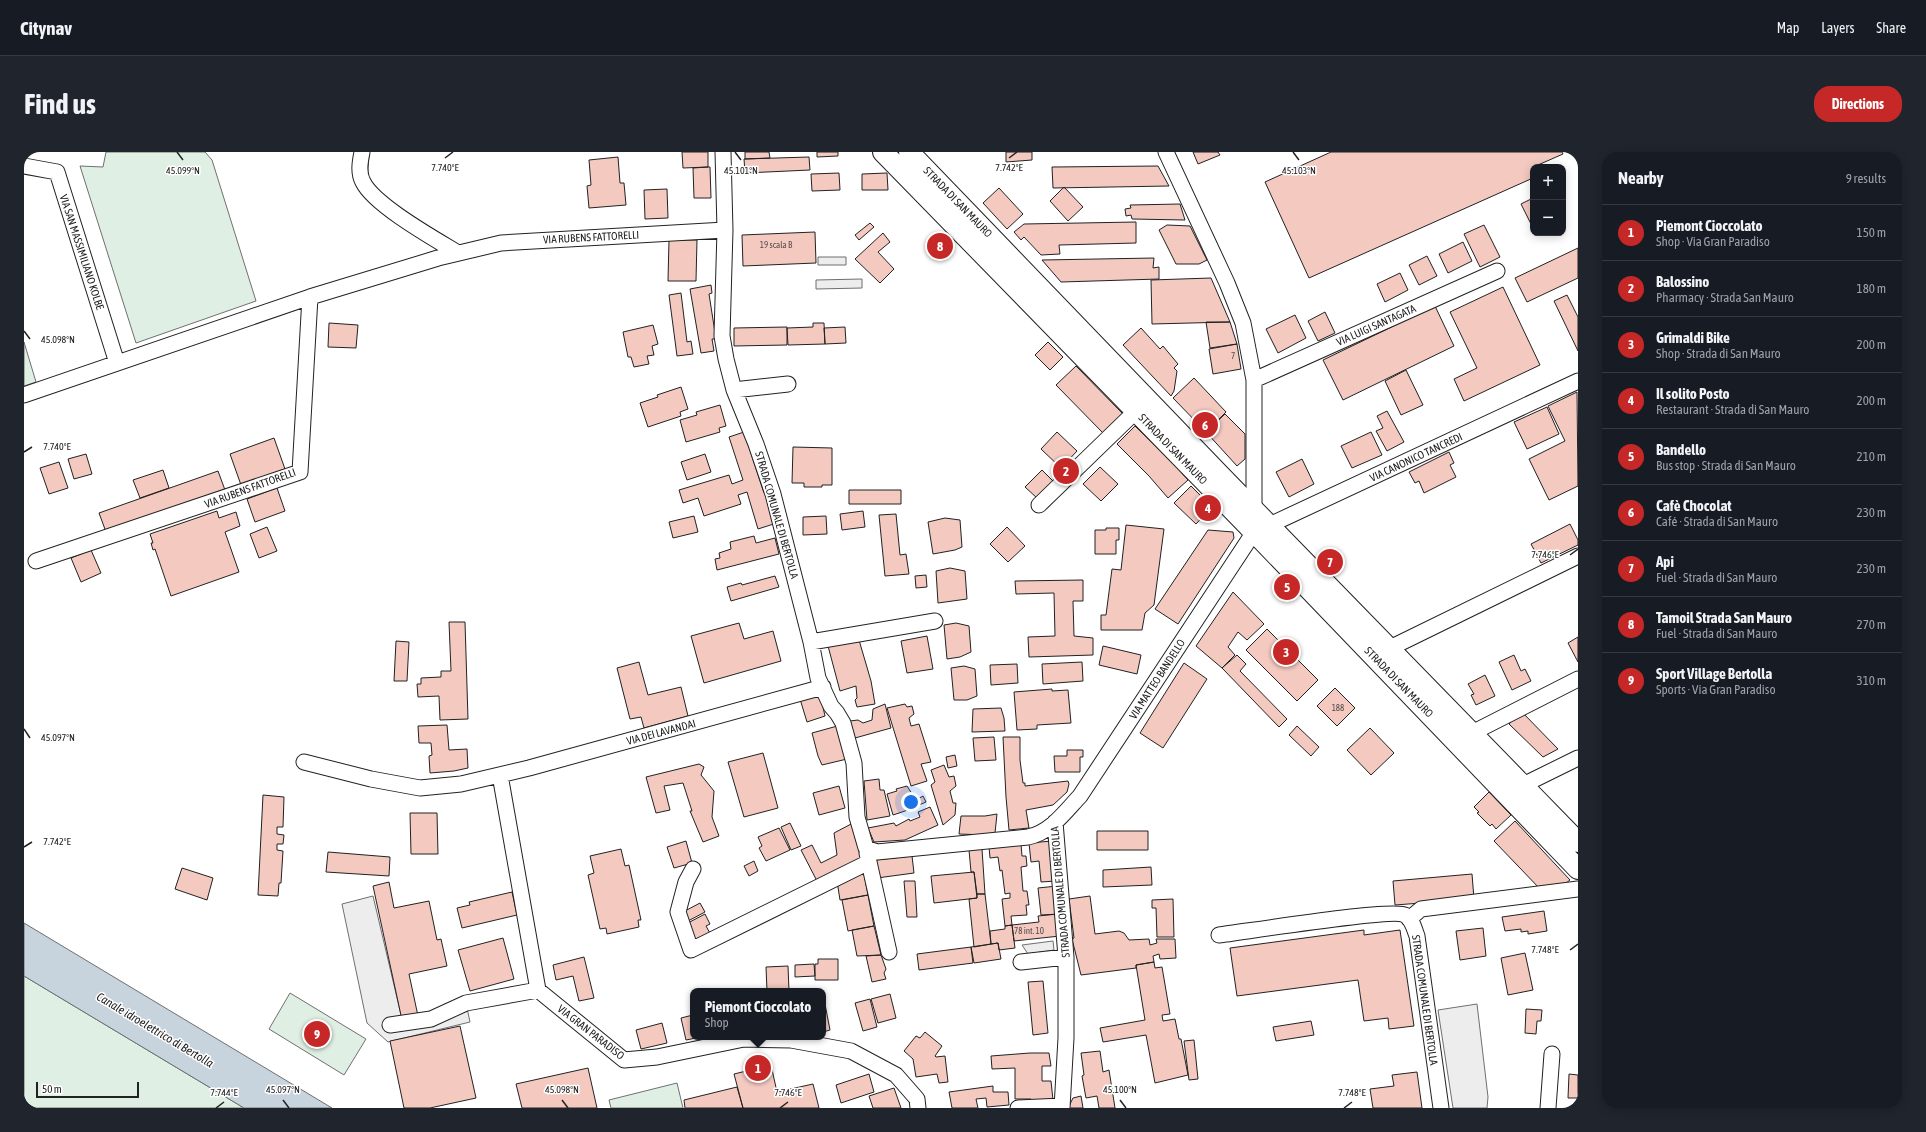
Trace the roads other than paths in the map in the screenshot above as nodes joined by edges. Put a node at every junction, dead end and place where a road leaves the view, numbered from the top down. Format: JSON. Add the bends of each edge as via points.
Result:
{"nodes":[{"id":1,"x":362,"y":152,"type":"edge"},
{"id":2,"x":723,"y":152,"type":"edge"},
{"id":3,"x":883,"y":152,"type":"edge"},
{"id":4,"x":909,"y":152,"type":"edge"},
{"id":5,"x":1166,"y":152,"type":"edge"},
{"id":6,"x":24,"y":166,"type":"edge"},
{"id":7,"x":725,"y":230,"type":"junction"},
{"id":8,"x":458,"y":253,"type":"junction"},
{"id":9,"x":1497,"y":271,"type":"dead end"},
{"id":10,"x":310,"y":297,"type":"junction"},
{"id":11,"x":117,"y":363,"type":"junction"},
{"id":12,"x":1254,"y":380,"type":"junction"},
{"id":13,"x":1578,"y":381,"type":"edge"},
{"id":14,"x":788,"y":384,"type":"dead end"},
{"id":15,"x":734,"y":390,"type":"junction"},
{"id":16,"x":24,"y":396,"type":"edge"},
{"id":17,"x":1136,"y":411,"type":"junction"},
{"id":18,"x":1039,"y":505,"type":"dead end"},
{"id":19,"x":1253,"y":509,"type":"junction"},
{"id":20,"x":1262,"y":529,"type":"junction"},
{"id":21,"x":1578,"y":556,"type":"edge"},
{"id":22,"x":36,"y":561,"type":"dead end"},
{"id":23,"x":935,"y":621,"type":"dead end"},
{"id":24,"x":811,"y":642,"type":"junction"},
{"id":25,"x":1390,"y":648,"type":"junction"},
{"id":26,"x":1578,"y":679,"type":"edge"},
{"id":27,"x":823,"y":687,"type":"junction"},
{"id":28,"x":1472,"y":733,"type":"junction"},
{"id":29,"x":1578,"y":758,"type":"edge"},
{"id":30,"x":304,"y":762,"type":"dead end"},
{"id":31,"x":500,"y":775,"type":"junction"},
{"id":32,"x":1523,"y":785,"type":"junction"},
{"id":33,"x":1055,"y":822,"type":"junction"},
{"id":34,"x":1578,"y":842,"type":"edge"},
{"id":35,"x":868,"y":855,"type":"junction"},
{"id":36,"x":693,"y":869,"type":"dead end"},
{"id":37,"x":1578,"y":869,"type":"edge"},
{"id":38,"x":1578,"y":888,"type":"edge"},
{"id":39,"x":1409,"y":919,"type":"junction"},
{"id":40,"x":1219,"y":935,"type":"dead end"},
{"id":41,"x":889,"y":952,"type":"dead end"},
{"id":42,"x":1066,"y":957,"type":"junction"},
{"id":43,"x":1021,"y":962,"type":"dead end"},
{"id":44,"x":538,"y":990,"type":"junction"},
{"id":45,"x":390,"y":1025,"type":"dead end"},
{"id":46,"x":739,"y":1040,"type":"edge"},
{"id":47,"x":791,"y":1040,"type":"edge"},
{"id":48,"x":1552,"y":1054,"type":"dead end"},
{"id":49,"x":1062,"y":1107,"type":"edge"},
{"id":50,"x":918,"y":1108,"type":"edge"},
{"id":51,"x":1028,"y":1108,"type":"edge"},
{"id":52,"x":1441,"y":1108,"type":"edge"},
{"id":53,"x":1548,"y":1108,"type":"edge"}],
"edges":[{"from":1,"to":8,"type":"street","via":[[360,171],[363,182],[374,196]]},
{"from":2,"to":7,"type":"street","name":"STRADA COMUNALE DI BERTOLLA"},
{"from":3,"to":17,"type":"main road","name":"STRADA DI SAN MAURO"},
{"from":4,"to":19,"type":"main road","name":"STRADA DI SAN MAURO"},
{"from":5,"to":12,"type":"street","via":[[1236,302],[1243,322]]},
{"from":6,"to":11,"type":"street","name":"VIA SAN MASSIMILIANO KOLBE","via":[[57,172]]},
{"from":7,"to":8,"type":"street","name":"VIA RUBENS FATTORELLI","via":[[501,242]]},
{"from":7,"to":15,"type":"street","name":"STRADA COMUNALE DI BERTOLLA","via":[[722,336]]},
{"from":8,"to":10,"type":"street","name":"VIA RUBENS FATTORELLI"},
{"from":9,"to":12,"type":"street","name":"VIA LUIGI SANTAGATA"},
{"from":10,"to":11,"type":"street","name":"VIA RUBENS FATTORELLI"},
{"from":10,"to":22,"type":"street","name":"VIA RUBENS FATTORELLI","via":[[300,472]]},
{"from":11,"to":16,"type":"street","name":"VIA RUBENS FATTORELLI"},
{"from":12,"to":19,"type":"street"},
{"from":13,"to":20,"type":"street","name":"VIA CANONICO TANCREDI"},
{"from":14,"to":15,"type":"street"},
{"from":15,"to":24,"type":"street","name":"STRADA COMUNALE DI BERTOLLA","via":[[773,494]]},
{"from":17,"to":18,"type":"street"},
{"from":17,"to":20,"type":"main road","name":"STRADA DI SAN MAURO"},
{"from":19,"to":20,"type":"main road","name":"STRADA DI SAN MAURO"},
{"from":20,"to":25,"type":"main road","name":"STRADA DI SAN MAURO"},
{"from":20,"to":33,"type":"street","name":"VIA MATTEO BANDELLO","via":[[1080,796]]},
{"from":20,"to":37,"type":"main road","name":"STRADA DI SAN MAURO"},
{"from":21,"to":25,"type":"street","name":"STRADA DI SAN MAURO"},
{"from":23,"to":24,"type":"street"},
{"from":24,"to":27,"type":"street","name":"STRADA COMUNALE DI BERTOLLA","via":[[818,678]]},
{"from":25,"to":28,"type":"main road","name":"STRADA DI SAN MAURO"},
{"from":26,"to":28,"type":"street"},
{"from":27,"to":31,"type":"street","name":"VIA DEI LAVANDAI"},
{"from":27,"to":35,"type":"street","name":"STRADA COMUNALE DI BERTOLLA","via":[[831,706],[843,723],[854,763],[857,817]]},
{"from":28,"to":32,"type":"main road","name":"STRADA DI SAN MAURO"},
{"from":29,"to":32,"type":"street"},
{"from":30,"to":31,"type":"street","name":"VIA DEI LAVANDAI","via":[[420,788],[462,784]]},
{"from":31,"to":44,"type":"street"},
{"from":32,"to":34,"type":"main road","name":"STRADA DI SAN MAURO"},
{"from":33,"to":35,"type":"street","name":"STRADA COMUNALE DI BERTOLLA","via":[[1038,835],[1028,837]]},
{"from":33,"to":42,"type":"street","name":"STRADA COMUNALE DI BERTOLLA"},
{"from":35,"to":36,"type":"street","via":[[691,950],[678,912],[686,882]]},
{"from":35,"to":41,"type":"street","name":"STRADA COMUNALE DI BERTOLLA"},
{"from":38,"to":39,"type":"street","via":[[1421,909]]},
{"from":39,"to":40,"type":"street","via":[[1398,912],[1372,914]]},
{"from":39,"to":52,"type":"street","name":"STRADA COMUNALE DI BERTOLLA","via":[[1417,936]]},
{"from":42,"to":43,"type":"street"},
{"from":42,"to":49,"type":"street","name":"STRADA COMUNALE DI BERTOLLA","via":[[1066,1038]]},
{"from":44,"to":45,"type":"street","via":[[466,1003],[431,1019]]},
{"from":44,"to":46,"type":"street","name":"VIA GRAN PARADISO","via":[[624,1060],[657,1057]]},
{"from":47,"to":50,"type":"street","name":"VIA GRAN PARADISO","via":[[851,1051],[870,1061],[896,1075],[917,1099]]},
{"from":48,"to":53,"type":"street"},
{"from":49,"to":51,"type":"street"}]}
